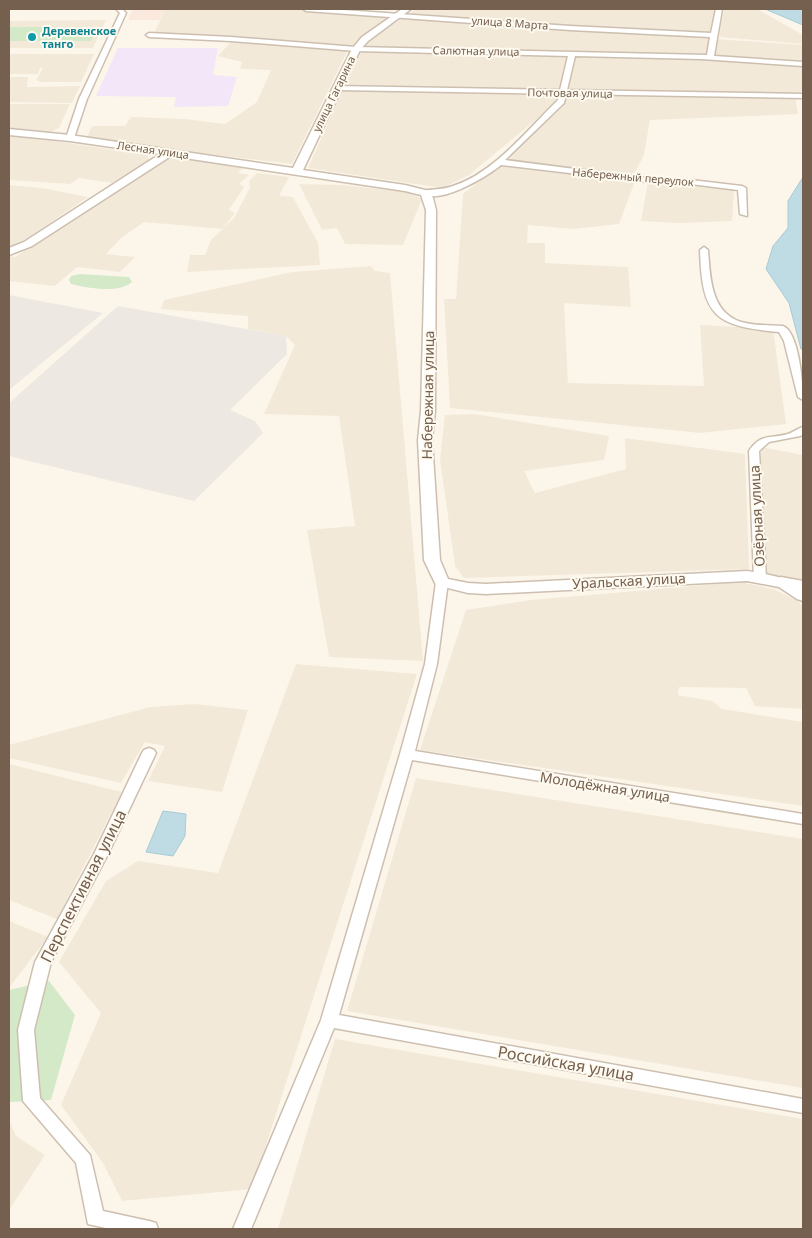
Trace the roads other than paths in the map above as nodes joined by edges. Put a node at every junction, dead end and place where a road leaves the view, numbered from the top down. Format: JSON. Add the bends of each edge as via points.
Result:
{"nodes":[{"id":1,"x":119,"y":9,"type":"edge"},
{"id":2,"x":306,"y":9,"type":"edge"},
{"id":3,"x":407,"y":9,"type":"edge"},
{"id":4,"x":719,"y":9,"type":"edge"},
{"id":5,"x":398,"y":16,"type":"junction"},
{"id":6,"x":148,"y":35,"type":"dead end"},
{"id":7,"x":714,"y":35,"type":"junction"},
{"id":8,"x":356,"y":49,"type":"junction"},
{"id":9,"x":572,"y":54,"type":"junction"},
{"id":10,"x":710,"y":57,"type":"junction"},
{"id":11,"x":803,"y":64,"type":"edge"},
{"id":12,"x":337,"y":88,"type":"junction"},
{"id":13,"x":563,"y":94,"type":"junction"},
{"id":14,"x":803,"y":96,"type":"edge"},
{"id":15,"x":9,"y":132,"type":"edge"},
{"id":16,"x":70,"y":138,"type":"junction"},
{"id":17,"x":169,"y":153,"type":"junction"},
{"id":18,"x":499,"y":162,"type":"junction"},
{"id":19,"x":297,"y":171,"type":"junction"},
{"id":20,"x":425,"y":193,"type":"junction"},
{"id":21,"x":744,"y":214,"type":"dead end"},
{"id":22,"x":704,"y":250,"type":"dead end"},
{"id":23,"x":9,"y":252,"type":"edge"},
{"id":24,"x":803,"y":396,"type":"edge"},
{"id":25,"x":803,"y":430,"type":"edge"},
{"id":26,"x":765,"y":578,"type":"junction"},
{"id":27,"x":449,"y":584,"type":"junction"},
{"id":28,"x":803,"y":585,"type":"edge"},
{"id":29,"x":803,"y":596,"type":"edge"},
{"id":30,"x":149,"y":753,"type":"dead end"},
{"id":31,"x":407,"y":754,"type":"junction"},
{"id":32,"x":803,"y":820,"type":"edge"},
{"id":33,"x":329,"y":1020,"type":"junction"},
{"id":34,"x":803,"y":1106,"type":"edge"},
{"id":35,"x":149,"y":1229,"type":"edge"},
{"id":36,"x":242,"y":1229,"type":"edge"}],
"edges":[{"from":1,"to":16,"type":"street","via":[[123,13],[83,99]]},
{"from":2,"to":5,"type":"street","name":"улица 8 Марта"},
{"from":3,"to":5,"type":"street","name":"улица Гагарина"},
{"from":4,"to":7,"type":"street"},
{"from":5,"to":7,"type":"street","name":"улица 8 Марта"},
{"from":5,"to":8,"type":"street","name":"улица Гагарина"},
{"from":6,"to":8,"type":"street","name":"Салютная улица"},
{"from":7,"to":10,"type":"street"},
{"from":8,"to":9,"type":"street","name":"Салютная улица"},
{"from":8,"to":12,"type":"street","name":"улица Гагарина"},
{"from":9,"to":10,"type":"street","name":"Салютная улица"},
{"from":9,"to":13,"type":"street"},
{"from":10,"to":11,"type":"street","name":"Салютная улица"},
{"from":12,"to":13,"type":"street","name":"Почтовая улица"},
{"from":12,"to":19,"type":"street","name":"улица Гагарина"},
{"from":13,"to":14,"type":"street","name":"Почтовая улица"},
{"from":13,"to":18,"type":"street","via":[[561,101]]},
{"from":15,"to":16,"type":"street","name":"Лесная улица"},
{"from":16,"to":17,"type":"street","name":"Лесная улица"},
{"from":17,"to":19,"type":"street","name":"Лесная улица"},
{"from":17,"to":23,"type":"street","via":[[28,244]]},
{"from":18,"to":20,"type":"street","via":[[464,186],[444,193]]},
{"from":18,"to":21,"type":"street","name":"Набережный переулок","via":[[742,188]]},
{"from":19,"to":20,"type":"street"},
{"from":20,"to":27,"type":"street","name":"Набережная улица","via":[[431,210],[425,440],[432,560]]},
{"from":22,"to":24,"type":"street","via":[[708,290],[716,308],[733,322],[783,329],[790,342]]},
{"from":25,"to":26,"type":"street","name":"Озёрная улица","via":[[792,436],[758,443],[754,451]]},
{"from":26,"to":27,"type":"street","name":"Уральская улица","via":[[727,576],[486,589]]},
{"from":26,"to":28,"type":"street","name":"Уральская улица"},
{"from":26,"to":29,"type":"street","via":[[789,586]]},
{"from":27,"to":31,"type":"street"},
{"from":30,"to":35,"type":"street","name":"Перспективная улица","via":[[101,854],[43,962],[26,1030],[32,1101],[84,1160],[95,1218]]},
{"from":31,"to":32,"type":"street","name":"Молодёжная улица"},
{"from":31,"to":33,"type":"street"},
{"from":33,"to":34,"type":"street","name":"Российская улица"},
{"from":33,"to":36,"type":"street"}]}
